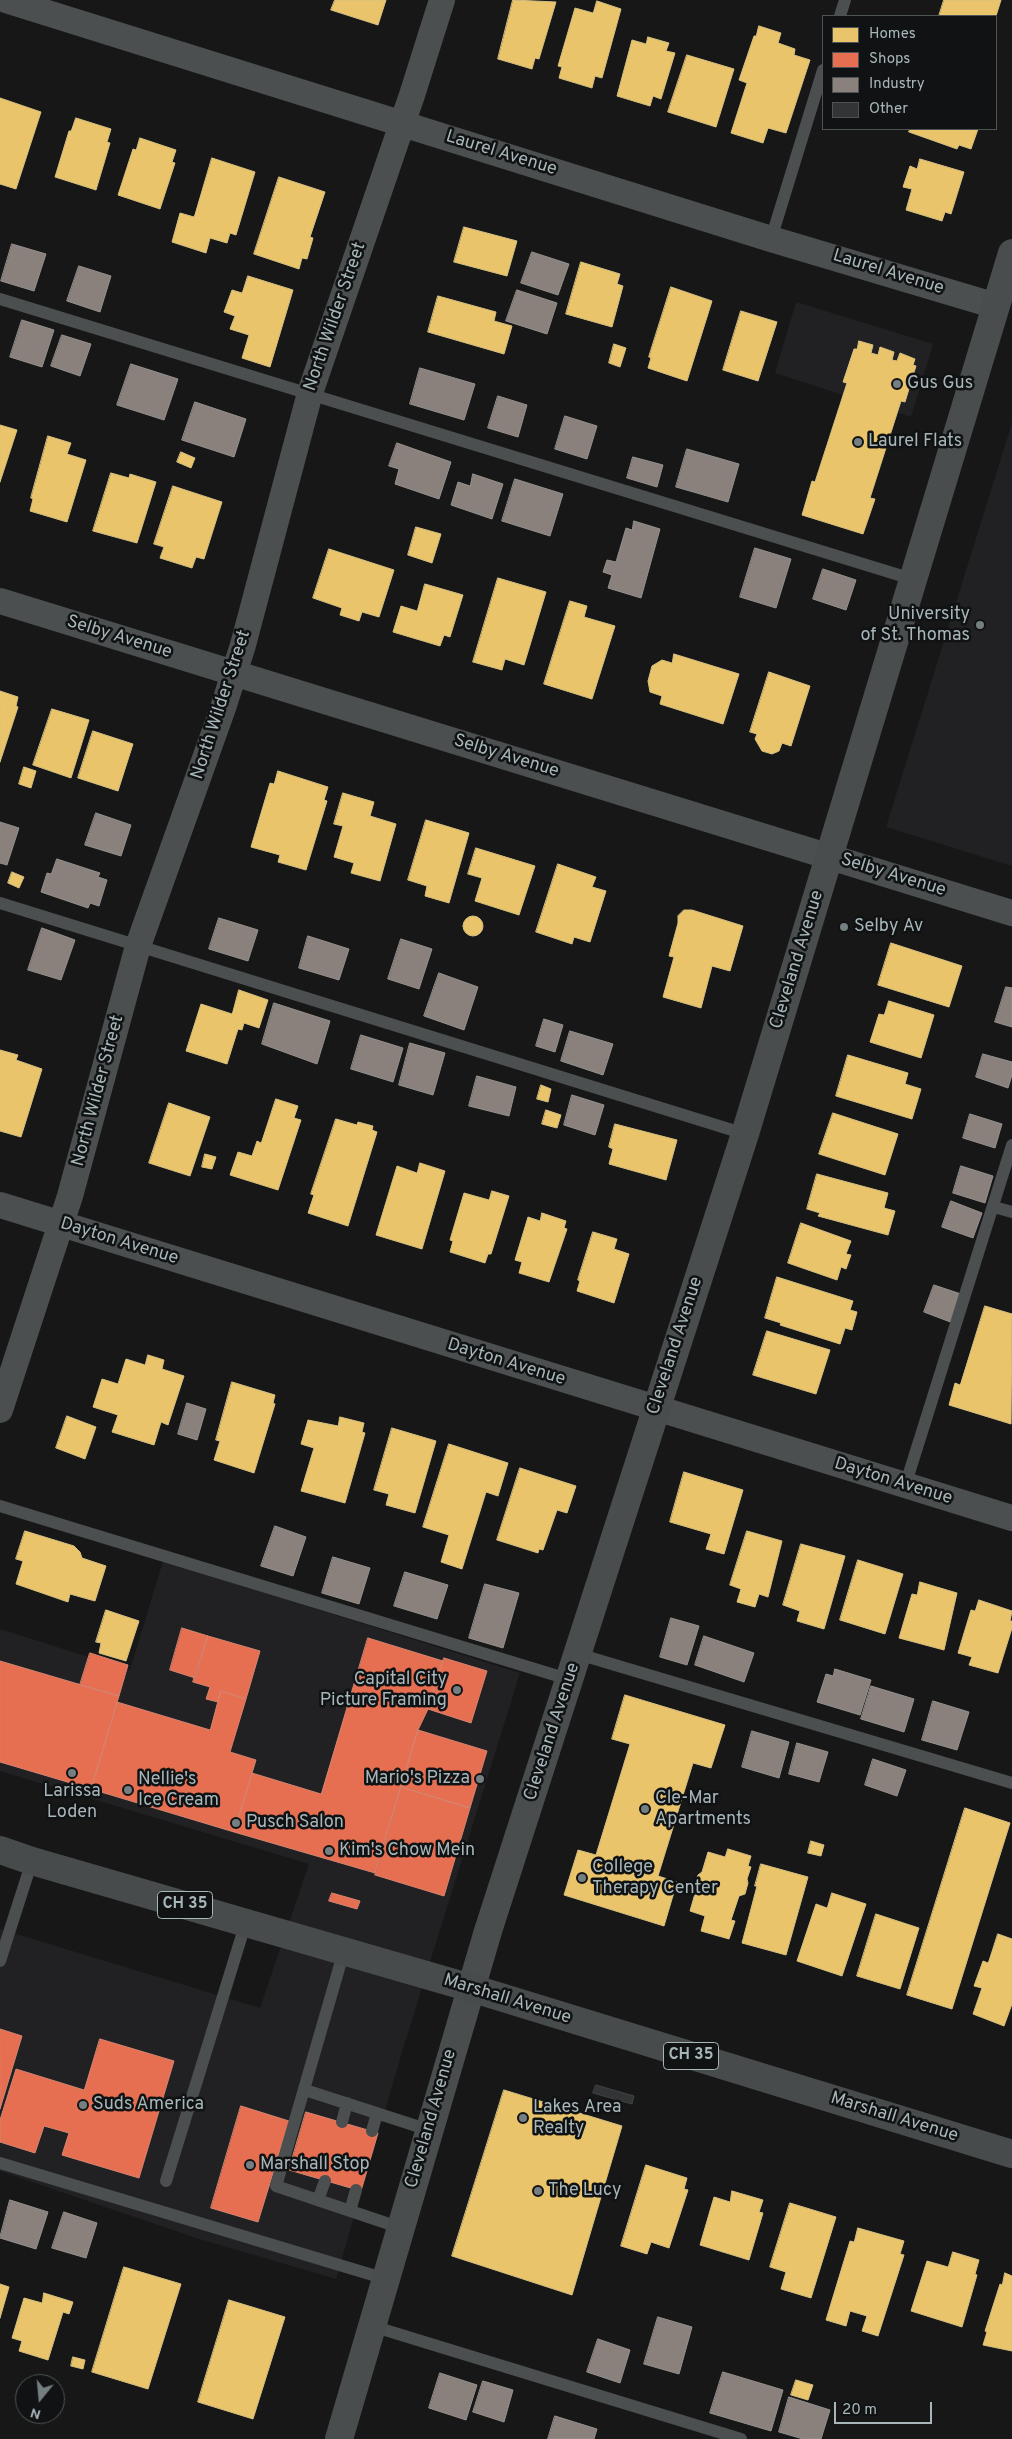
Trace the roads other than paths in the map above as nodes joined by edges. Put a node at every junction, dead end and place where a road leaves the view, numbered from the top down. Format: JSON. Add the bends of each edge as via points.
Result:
{"nodes":[{"id":1,"x":6,"y":0,"type":"edge"},
{"id":2,"x":442,"y":0,"type":"edge"},
{"id":3,"x":845,"y":0,"type":"edge"},
{"id":4,"x":840,"y":15,"type":"edge"},
{"id":5,"x":822,"y":73,"type":"edge"},
{"id":6,"x":402,"y":124,"type":"junction"},
{"id":7,"x":771,"y":238,"type":"junction"},
{"id":8,"x":1012,"y":253,"type":"edge"},
{"id":9,"x":0,"y":299,"type":"edge"},
{"id":10,"x":996,"y":306,"type":"junction"},
{"id":11,"x":310,"y":393,"type":"junction"},
{"id":12,"x":912,"y":579,"type":"junction"},
{"id":13,"x":0,"y":601,"type":"edge"},
{"id":14,"x":233,"y":674,"type":"junction"},
{"id":15,"x":830,"y":857,"type":"junction"},
{"id":16,"x":0,"y":903,"type":"edge"},
{"id":17,"x":1012,"y":914,"type":"edge"},
{"id":18,"x":138,"y":946,"type":"junction"},
{"id":19,"x":745,"y":1134,"type":"junction"},
{"id":20,"x":1012,"y":1145,"type":"edge"},
{"id":21,"x":0,"y":1205,"type":"edge"},
{"id":22,"x":994,"y":1207,"type":"junction"},
{"id":23,"x":1012,"y":1212,"type":"edge"},
{"id":24,"x":61,"y":1224,"type":"junction"},
{"id":25,"x":655,"y":1409,"type":"junction"},
{"id":26,"x":0,"y":1410,"type":"edge"},
{"id":27,"x":905,"y":1486,"type":"junction"},
{"id":28,"x":0,"y":1506,"type":"edge"},
{"id":29,"x":1012,"y":1518,"type":"edge"},
{"id":30,"x":578,"y":1654,"type":"junction"},
{"id":31,"x":570,"y":1680,"type":"junction"},
{"id":32,"x":1012,"y":1783,"type":"edge"},
{"id":33,"x":0,"y":1850,"type":"edge"},
{"id":34,"x":32,"y":1862,"type":"junction"},
{"id":35,"x":246,"y":1922,"type":"junction"},
{"id":36,"x":344,"y":1951,"type":"junction"},
{"id":37,"x":0,"y":1961,"type":"edge"},
{"id":38,"x":471,"y":1988,"type":"junction"},
{"id":39,"x":305,"y":2090,"type":"junction"},
{"id":40,"x":346,"y":2103,"type":"junction"},
{"id":41,"x":377,"y":2112,"type":"junction"},
{"id":42,"x":342,"y":2122,"type":"dead end"},
{"id":43,"x":429,"y":2130,"type":"junction"},
{"id":44,"x":372,"y":2132,"type":"dead end"},
{"id":45,"x":1012,"y":2154,"type":"edge"},
{"id":46,"x":0,"y":2163,"type":"edge"},
{"id":47,"x":166,"y":2181,"type":"dead end"},
{"id":48,"x":324,"y":2181,"type":"dead end"},
{"id":49,"x":356,"y":2190,"type":"dead end"},
{"id":50,"x":318,"y":2200,"type":"junction"},
{"id":51,"x":350,"y":2211,"type":"junction"},
{"id":52,"x":401,"y":2228,"type":"junction"},
{"id":53,"x":386,"y":2279,"type":"junction"},
{"id":54,"x":372,"y":2326,"type":"junction"},
{"id":55,"x":339,"y":2439,"type":"edge"},
{"id":56,"x":741,"y":2439,"type":"edge"}],
"edges":[{"from":1,"to":6,"type":"street","name":"Laurel Avenue"},
{"from":2,"to":6,"type":"street","name":"North Wilder Street"},
{"from":3,"to":4,"type":"lane"},
{"from":5,"to":7,"type":"lane"},
{"from":6,"to":7,"type":"street","name":"Laurel Avenue"},
{"from":6,"to":11,"type":"street","name":"North Wilder Street"},
{"from":7,"to":10,"type":"street","name":"Laurel Avenue"},
{"from":8,"to":10,"type":"street","name":"Cleveland Avenue"},
{"from":9,"to":11,"type":"lane"},
{"from":10,"to":12,"type":"street","name":"Cleveland Avenue"},
{"from":11,"to":12,"type":"lane"},
{"from":11,"to":14,"type":"street","name":"North Wilder Street"},
{"from":12,"to":15,"type":"street","name":"Cleveland Avenue"},
{"from":13,"to":14,"type":"street","name":"Selby Avenue"},
{"from":14,"to":15,"type":"street","name":"Selby Avenue"},
{"from":14,"to":18,"type":"street","name":"North Wilder Street"},
{"from":15,"to":17,"type":"street","name":"Selby Avenue"},
{"from":15,"to":19,"type":"street","name":"Cleveland Avenue"},
{"from":16,"to":18,"type":"lane"},
{"from":18,"to":19,"type":"lane"},
{"from":18,"to":24,"type":"street","name":"North Wilder Street"},
{"from":19,"to":25,"type":"street","name":"Cleveland Avenue"},
{"from":20,"to":22,"type":"lane"},
{"from":21,"to":24,"type":"street","name":"Dayton Avenue"},
{"from":22,"to":23,"type":"lane"},
{"from":22,"to":27,"type":"lane"},
{"from":24,"to":25,"type":"street","name":"Dayton Avenue"},
{"from":24,"to":26,"type":"street","name":"North Wilder Street"},
{"from":25,"to":27,"type":"street","name":"Dayton Avenue"},
{"from":25,"to":30,"type":"street","name":"Cleveland Avenue"},
{"from":27,"to":29,"type":"street","name":"Dayton Avenue"},
{"from":28,"to":31,"type":"lane"},
{"from":30,"to":31,"type":"street","name":"Cleveland Avenue"},
{"from":30,"to":32,"type":"lane"},
{"from":31,"to":38,"type":"street","name":"Cleveland Avenue"},
{"from":33,"to":34,"type":"main road","name":"Marshall Avenue","number":"CH 35"},
{"from":34,"to":35,"type":"main road","name":"Marshall Avenue","number":"CH 35"},
{"from":34,"to":37,"type":"lane"},
{"from":35,"to":36,"type":"main road","name":"Marshall Avenue","number":"CH 35"},
{"from":35,"to":47,"type":"lane"},
{"from":36,"to":38,"type":"main road","name":"Marshall Avenue","number":"CH 35"},
{"from":36,"to":39,"type":"lane"},
{"from":38,"to":43,"type":"street","name":"Cleveland Avenue"},
{"from":38,"to":45,"type":"main road","name":"Marshall Avenue","number":"CH 35"},
{"from":39,"to":40,"type":"lane"},
{"from":39,"to":50,"type":"lane","via":[[276,2186]]},
{"from":40,"to":41,"type":"lane"},
{"from":40,"to":42,"type":"lane"},
{"from":41,"to":43,"type":"lane"},
{"from":41,"to":44,"type":"lane"},
{"from":43,"to":52,"type":"street","name":"Cleveland Avenue"},
{"from":46,"to":53,"type":"lane"},
{"from":48,"to":50,"type":"lane"},
{"from":49,"to":51,"type":"lane"},
{"from":50,"to":51,"type":"lane"},
{"from":51,"to":52,"type":"lane"},
{"from":52,"to":53,"type":"street","name":"Cleveland Avenue"},
{"from":53,"to":54,"type":"street","name":"Cleveland Avenue"},
{"from":54,"to":55,"type":"street","name":"Cleveland Avenue"},
{"from":54,"to":56,"type":"lane"}]}
